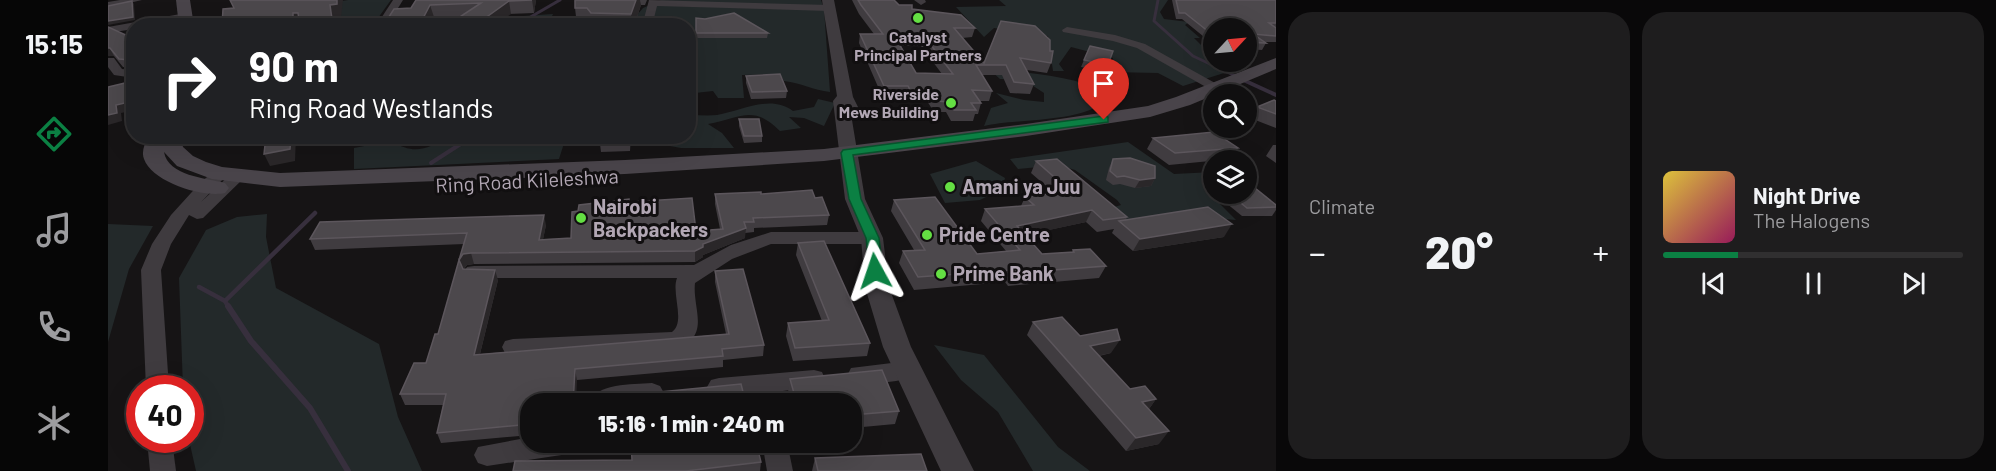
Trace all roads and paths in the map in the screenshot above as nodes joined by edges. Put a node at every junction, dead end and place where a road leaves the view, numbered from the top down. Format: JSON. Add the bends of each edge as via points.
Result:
{"nodes":[{"id":1,"x":183,"y":0,"type":"edge"},
{"id":2,"x":398,"y":0,"type":"edge"},
{"id":3,"x":137,"y":2,"type":"edge"},
{"id":4,"x":654,"y":2,"type":"edge"},
{"id":5,"x":773,"y":4,"type":"edge"},
{"id":6,"x":829,"y":4,"type":"edge"},
{"id":7,"x":108,"y":6,"type":"edge"},
{"id":8,"x":152,"y":18,"type":"edge"},
{"id":9,"x":186,"y":18,"type":"edge"},
{"id":10,"x":386,"y":18,"type":"edge"},
{"id":11,"x":649,"y":18,"type":"edge"},
{"id":12,"x":126,"y":27,"type":"edge"},
{"id":13,"x":108,"y":30,"type":"edge"},
{"id":14,"x":1067,"y":30,"type":"dead end"},
{"id":15,"x":110,"y":62,"type":"dead end"},
{"id":16,"x":1276,"y":63,"type":"edge"},
{"id":17,"x":126,"y":73,"type":"edge"},
{"id":18,"x":1222,"y":84,"type":"edge"},
{"id":19,"x":1226,"y":84,"type":"edge"},
{"id":20,"x":1203,"y":92,"type":"edge"},
{"id":21,"x":156,"y":144,"type":"edge"},
{"id":22,"x":172,"y":144,"type":"edge"},
{"id":23,"x":854,"y":157,"type":"junction"},
{"id":24,"x":221,"y":182,"type":"junction"},
{"id":25,"x":868,"y":226,"type":"junction"},
{"id":26,"x":474,"y":272,"type":"edge"},
{"id":27,"x":697,"y":272,"type":"junction"},
{"id":28,"x":513,"y":347,"type":"dead end"},
{"id":29,"x":908,"y":370,"type":"junction"},
{"id":30,"x":156,"y":375,"type":"edge"},
{"id":31,"x":692,"y":390,"type":"edge"},
{"id":32,"x":668,"y":392,"type":"edge"},
{"id":33,"x":656,"y":393,"type":"edge"},
{"id":34,"x":764,"y":393,"type":"edge"},
{"id":35,"x":520,"y":450,"type":"edge"},
{"id":36,"x":161,"y":453,"type":"edge"},
{"id":37,"x":776,"y":453,"type":"edge"},
{"id":38,"x":487,"y":455,"type":"dead end"},
{"id":39,"x":163,"y":471,"type":"edge"},
{"id":40,"x":780,"y":471,"type":"edge"},
{"id":41,"x":958,"y":471,"type":"edge"}],
"edges":[{"from":1,"to":9,"type":"main road"},
{"from":2,"to":10,"type":"street"},
{"from":3,"to":7,"type":"street"},
{"from":3,"to":8,"type":"street"},
{"from":4,"to":5,"type":"street"},
{"from":4,"to":11,"type":"street"},
{"from":5,"to":6,"type":"street"},
{"from":6,"to":23,"type":"street","via":[[845,96],[841,101]]},
{"from":12,"to":13,"type":"street"},
{"from":14,"to":18,"type":"street","via":[[1141,46]]},
{"from":15,"to":17,"type":"street","via":[[118,72]]},
{"from":16,"to":19,"type":"main road","name":"Ring Road Kileleshwa"},
{"from":20,"to":23,"type":"main road","name":"Ring Road Kileleshwa","via":[[1150,111],[1026,130],[975,145]]},
{"from":21,"to":24,"type":"main road","via":[[155,162],[165,173]]},
{"from":22,"to":24,"type":"main road","via":[[185,161]]},
{"from":23,"to":24,"type":"main road","name":"Ring Road Kileleshwa","via":[[313,193],[267,194]]},
{"from":23,"to":25,"type":"street","via":[[855,199]]},
{"from":24,"to":30,"type":"street","via":[[174,224],[154,259],[151,270]]},
{"from":25,"to":27,"type":"street","via":[[757,241]]},
{"from":25,"to":29,"type":"street","via":[[877,287]]},
{"from":26,"to":27,"type":"street"},
{"from":27,"to":28,"type":"street","via":[[684,283],[688,328],[676,340]]},
{"from":29,"to":34,"type":"street"},
{"from":29,"to":41,"type":"street"},
{"from":31,"to":34,"type":"street"},
{"from":32,"to":33,"type":"street"},
{"from":35,"to":38,"type":"street"},
{"from":36,"to":39,"type":"street"},
{"from":37,"to":40,"type":"street"}]}
